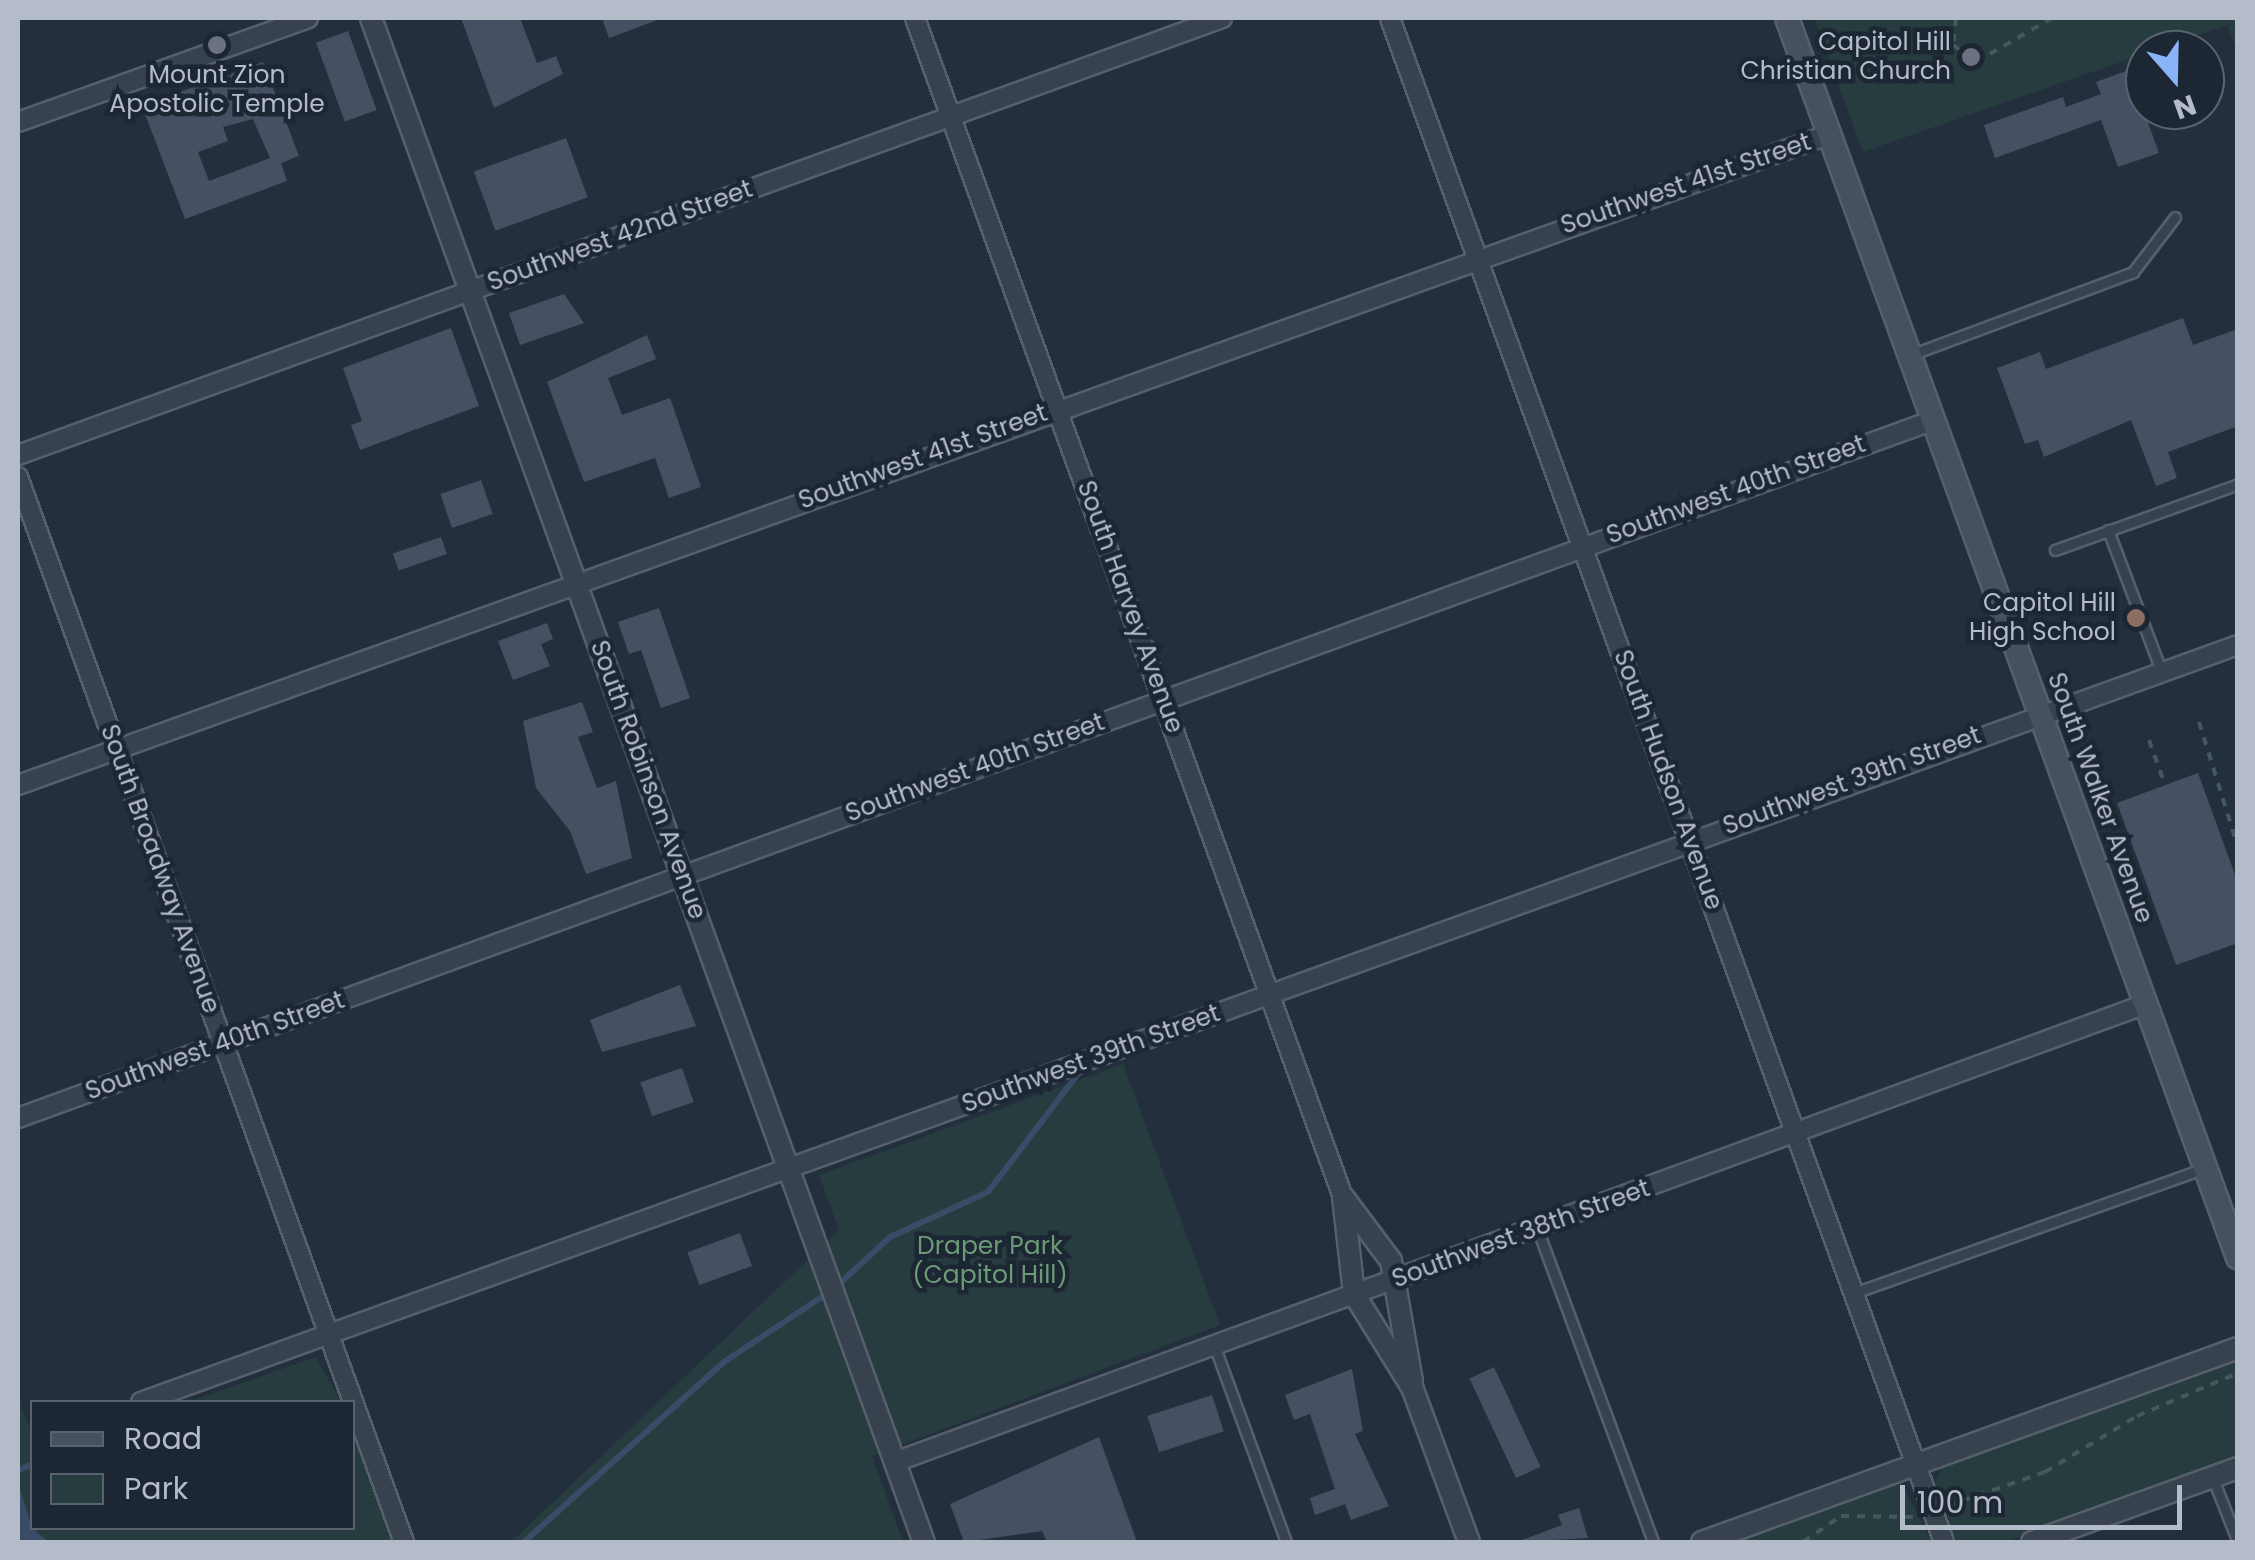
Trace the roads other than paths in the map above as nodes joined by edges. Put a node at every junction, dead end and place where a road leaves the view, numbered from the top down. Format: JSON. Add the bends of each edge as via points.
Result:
{"nodes":[{"id":1,"x":308,"y":18,"type":"edge"},
{"id":2,"x":371,"y":18,"type":"edge"},
{"id":3,"x":915,"y":18,"type":"edge"},
{"id":4,"x":1222,"y":18,"type":"edge"},
{"id":5,"x":1390,"y":18,"type":"edge"},
{"id":6,"x":1787,"y":18,"type":"edge"},
{"id":7,"x":950,"y":116,"type":"junction"},
{"id":8,"x":18,"y":122,"type":"edge"},
{"id":9,"x":1830,"y":134,"type":"junction"},
{"id":10,"x":2175,"y":217,"type":"dead end"},
{"id":11,"x":1482,"y":256,"type":"junction"},
{"id":12,"x":470,"y":290,"type":"junction"},
{"id":13,"x":1910,"y":355,"type":"junction"},
{"id":14,"x":1058,"y":409,"type":"junction"},
{"id":15,"x":1934,"y":420,"type":"junction"},
{"id":16,"x":18,"y":455,"type":"edge"},
{"id":17,"x":18,"y":477,"type":"edge"},
{"id":18,"x":2238,"y":484,"type":"edge"},
{"id":19,"x":2108,"y":530,"type":"junction"},
{"id":20,"x":1583,"y":544,"type":"junction"},
{"id":21,"x":2056,"y":550,"type":"dead end"},
{"id":22,"x":576,"y":582,"type":"junction"},
{"id":23,"x":2238,"y":646,"type":"edge"},
{"id":24,"x":2162,"y":673,"type":"junction"},
{"id":25,"x":1164,"y":699,"type":"junction"},
{"id":26,"x":2040,"y":714,"type":"junction"},
{"id":27,"x":116,"y":749,"type":"junction"},
{"id":28,"x":18,"y":785,"type":"edge"},
{"id":29,"x":1690,"y":841,"type":"junction"},
{"id":30,"x":682,"y":874,"type":"junction"},
{"id":31,"x":1270,"y":996,"type":"junction"},
{"id":32,"x":2146,"y":1004,"type":"junction"},
{"id":33,"x":223,"y":1043,"type":"junction"},
{"id":34,"x":18,"y":1118,"type":"edge"},
{"id":35,"x":1796,"y":1133,"type":"junction"},
{"id":36,"x":788,"y":1167,"type":"junction"},
{"id":37,"x":2205,"y":1168,"type":"junction"},
{"id":38,"x":1343,"y":1197,"type":"junction"},
{"id":39,"x":1537,"y":1228,"type":"junction"},
{"id":40,"x":2238,"y":1258,"type":"edge"},
{"id":41,"x":1397,"y":1279,"type":"junction"},
{"id":42,"x":1354,"y":1294,"type":"junction"},
{"id":43,"x":1854,"y":1294,"type":"junction"},
{"id":44,"x":330,"y":1336,"type":"junction"},
{"id":45,"x":1214,"y":1346,"type":"junction"},
{"id":46,"x":2238,"y":1348,"type":"edge"},
{"id":47,"x":1412,"y":1387,"type":"junction"},
{"id":48,"x":147,"y":1400,"type":"edge"},
{"id":49,"x":353,"y":1400,"type":"edge"},
{"id":50,"x":355,"y":1406,"type":"edge"},
{"id":51,"x":895,"y":1462,"type":"junction"},
{"id":52,"x":1916,"y":1465,"type":"junction"},
{"id":53,"x":2238,"y":1468,"type":"edge"},
{"id":54,"x":2213,"y":1478,"type":"junction"},
{"id":55,"x":404,"y":1542,"type":"edge"},
{"id":56,"x":924,"y":1542,"type":"edge"},
{"id":57,"x":1286,"y":1542,"type":"edge"},
{"id":58,"x":1469,"y":1542,"type":"edge"},
{"id":59,"x":1652,"y":1542,"type":"edge"},
{"id":60,"x":1702,"y":1542,"type":"edge"},
{"id":61,"x":1944,"y":1542,"type":"edge"},
{"id":62,"x":2032,"y":1542,"type":"edge"},
{"id":63,"x":2238,"y":1542,"type":"edge"}],
"edges":[{"from":1,"to":8,"type":"street"},
{"from":2,"to":12,"type":"street","name":"South Robinson Avenue"},
{"from":3,"to":7,"type":"street","name":"South Harvey Avenue"},
{"from":4,"to":7,"type":"street","name":"Southwest 42nd Street"},
{"from":5,"to":11,"type":"street","name":"South Hudson Avenue"},
{"from":6,"to":9,"type":"main road","name":"South Walker Avenue"},
{"from":7,"to":12,"type":"street","name":"Southwest 42nd Street"},
{"from":7,"to":14,"type":"street","name":"South Harvey Avenue"},
{"from":9,"to":11,"type":"street","name":"Southwest 41st Street"},
{"from":9,"to":13,"type":"main road","name":"South Walker Avenue"},
{"from":10,"to":13,"type":"lane","via":[[2133,272]]},
{"from":11,"to":14,"type":"street","name":"Southwest 41st Street"},
{"from":11,"to":20,"type":"street","name":"South Hudson Avenue"},
{"from":12,"to":16,"type":"street","name":"Southwest 42nd Street"},
{"from":12,"to":22,"type":"street","name":"South Robinson Avenue"},
{"from":13,"to":15,"type":"main road","name":"South Walker Avenue"},
{"from":14,"to":22,"type":"street","name":"Southwest 41st Street"},
{"from":14,"to":25,"type":"street","name":"South Harvey Avenue"},
{"from":15,"to":20,"type":"street","name":"Southwest 40th Street"},
{"from":15,"to":26,"type":"main road","name":"South Walker Avenue"},
{"from":17,"to":27,"type":"street","name":"South Broadway Avenue"},
{"from":18,"to":19,"type":"lane"},
{"from":19,"to":21,"type":"lane"},
{"from":19,"to":24,"type":"lane"},
{"from":20,"to":25,"type":"street","name":"Southwest 40th Street"},
{"from":20,"to":29,"type":"street","name":"South Hudson Avenue"},
{"from":22,"to":27,"type":"street","name":"Southwest 41st Street"},
{"from":22,"to":30,"type":"street","name":"South Robinson Avenue"},
{"from":23,"to":24,"type":"street","name":"Southwest 39th Street"},
{"from":24,"to":26,"type":"street","name":"Southwest 39th Street"},
{"from":25,"to":30,"type":"street","name":"Southwest 40th Street"},
{"from":25,"to":31,"type":"street","name":"South Harvey Avenue"},
{"from":26,"to":29,"type":"street","name":"Southwest 39th Street"},
{"from":26,"to":32,"type":"main road","name":"South Walker Avenue"},
{"from":27,"to":28,"type":"street","name":"Southwest 41st Street"},
{"from":27,"to":33,"type":"street","name":"South Broadway Avenue"},
{"from":29,"to":31,"type":"street","name":"Southwest 39th Street"},
{"from":29,"to":35,"type":"street","name":"South Hudson Avenue"},
{"from":30,"to":33,"type":"street","name":"Southwest 40th Street"},
{"from":30,"to":36,"type":"street","name":"South Robinson Avenue"},
{"from":31,"to":36,"type":"street","name":"Southwest 39th Street"},
{"from":31,"to":38,"type":"street","name":"South Harvey Avenue"},
{"from":32,"to":35,"type":"street","name":"Southwest 38th Street"},
{"from":32,"to":37,"type":"main road","name":"South Walker Avenue"},
{"from":33,"to":34,"type":"street","name":"Southwest 40th Street"},
{"from":33,"to":44,"type":"street","name":"South Broadway Avenue"},
{"from":35,"to":39,"type":"street","name":"Southwest 38th Street"},
{"from":35,"to":43,"type":"street","name":"South Hudson Avenue"},
{"from":36,"to":44,"type":"street","name":"Southwest 39th Street"},
{"from":36,"to":51,"type":"street","name":"South Robinson Avenue"},
{"from":37,"to":40,"type":"main road","name":"South Walker Avenue"},
{"from":37,"to":43,"type":"lane"},
{"from":38,"to":41,"type":"street","name":"South Harvey Avenue"},
{"from":38,"to":42,"type":"street","name":"South Harvey Avenue"},
{"from":39,"to":41,"type":"street","name":"Southwest 38th Street"},
{"from":39,"to":59,"type":"lane"},
{"from":41,"to":42,"type":"street","name":"Southwest 38th Street"},
{"from":41,"to":47,"type":"street","name":"South Harvey Avenue"},
{"from":42,"to":45,"type":"street","name":"Southwest 38th Street"},
{"from":42,"to":47,"type":"street","name":"South Harvey Avenue"},
{"from":43,"to":52,"type":"street","name":"South Hudson Avenue"},
{"from":44,"to":48,"type":"street","name":"Southwest 39th Street"},
{"from":44,"to":49,"type":"street","name":"South Broadway Avenue"},
{"from":45,"to":51,"type":"street","name":"Southwest 38th Street"},
{"from":45,"to":57,"type":"lane"},
{"from":46,"to":52,"type":"street"},
{"from":47,"to":58,"type":"street","name":"South Harvey Avenue"},
{"from":50,"to":55,"type":"street","name":"South Broadway Avenue"},
{"from":51,"to":56,"type":"street","name":"South Robinson Avenue"},
{"from":52,"to":60,"type":"street"},
{"from":52,"to":61,"type":"street","name":"South Hudson Avenue"},
{"from":53,"to":54,"type":"street"},
{"from":54,"to":62,"type":"street"},
{"from":54,"to":63,"type":"lane"}]}
